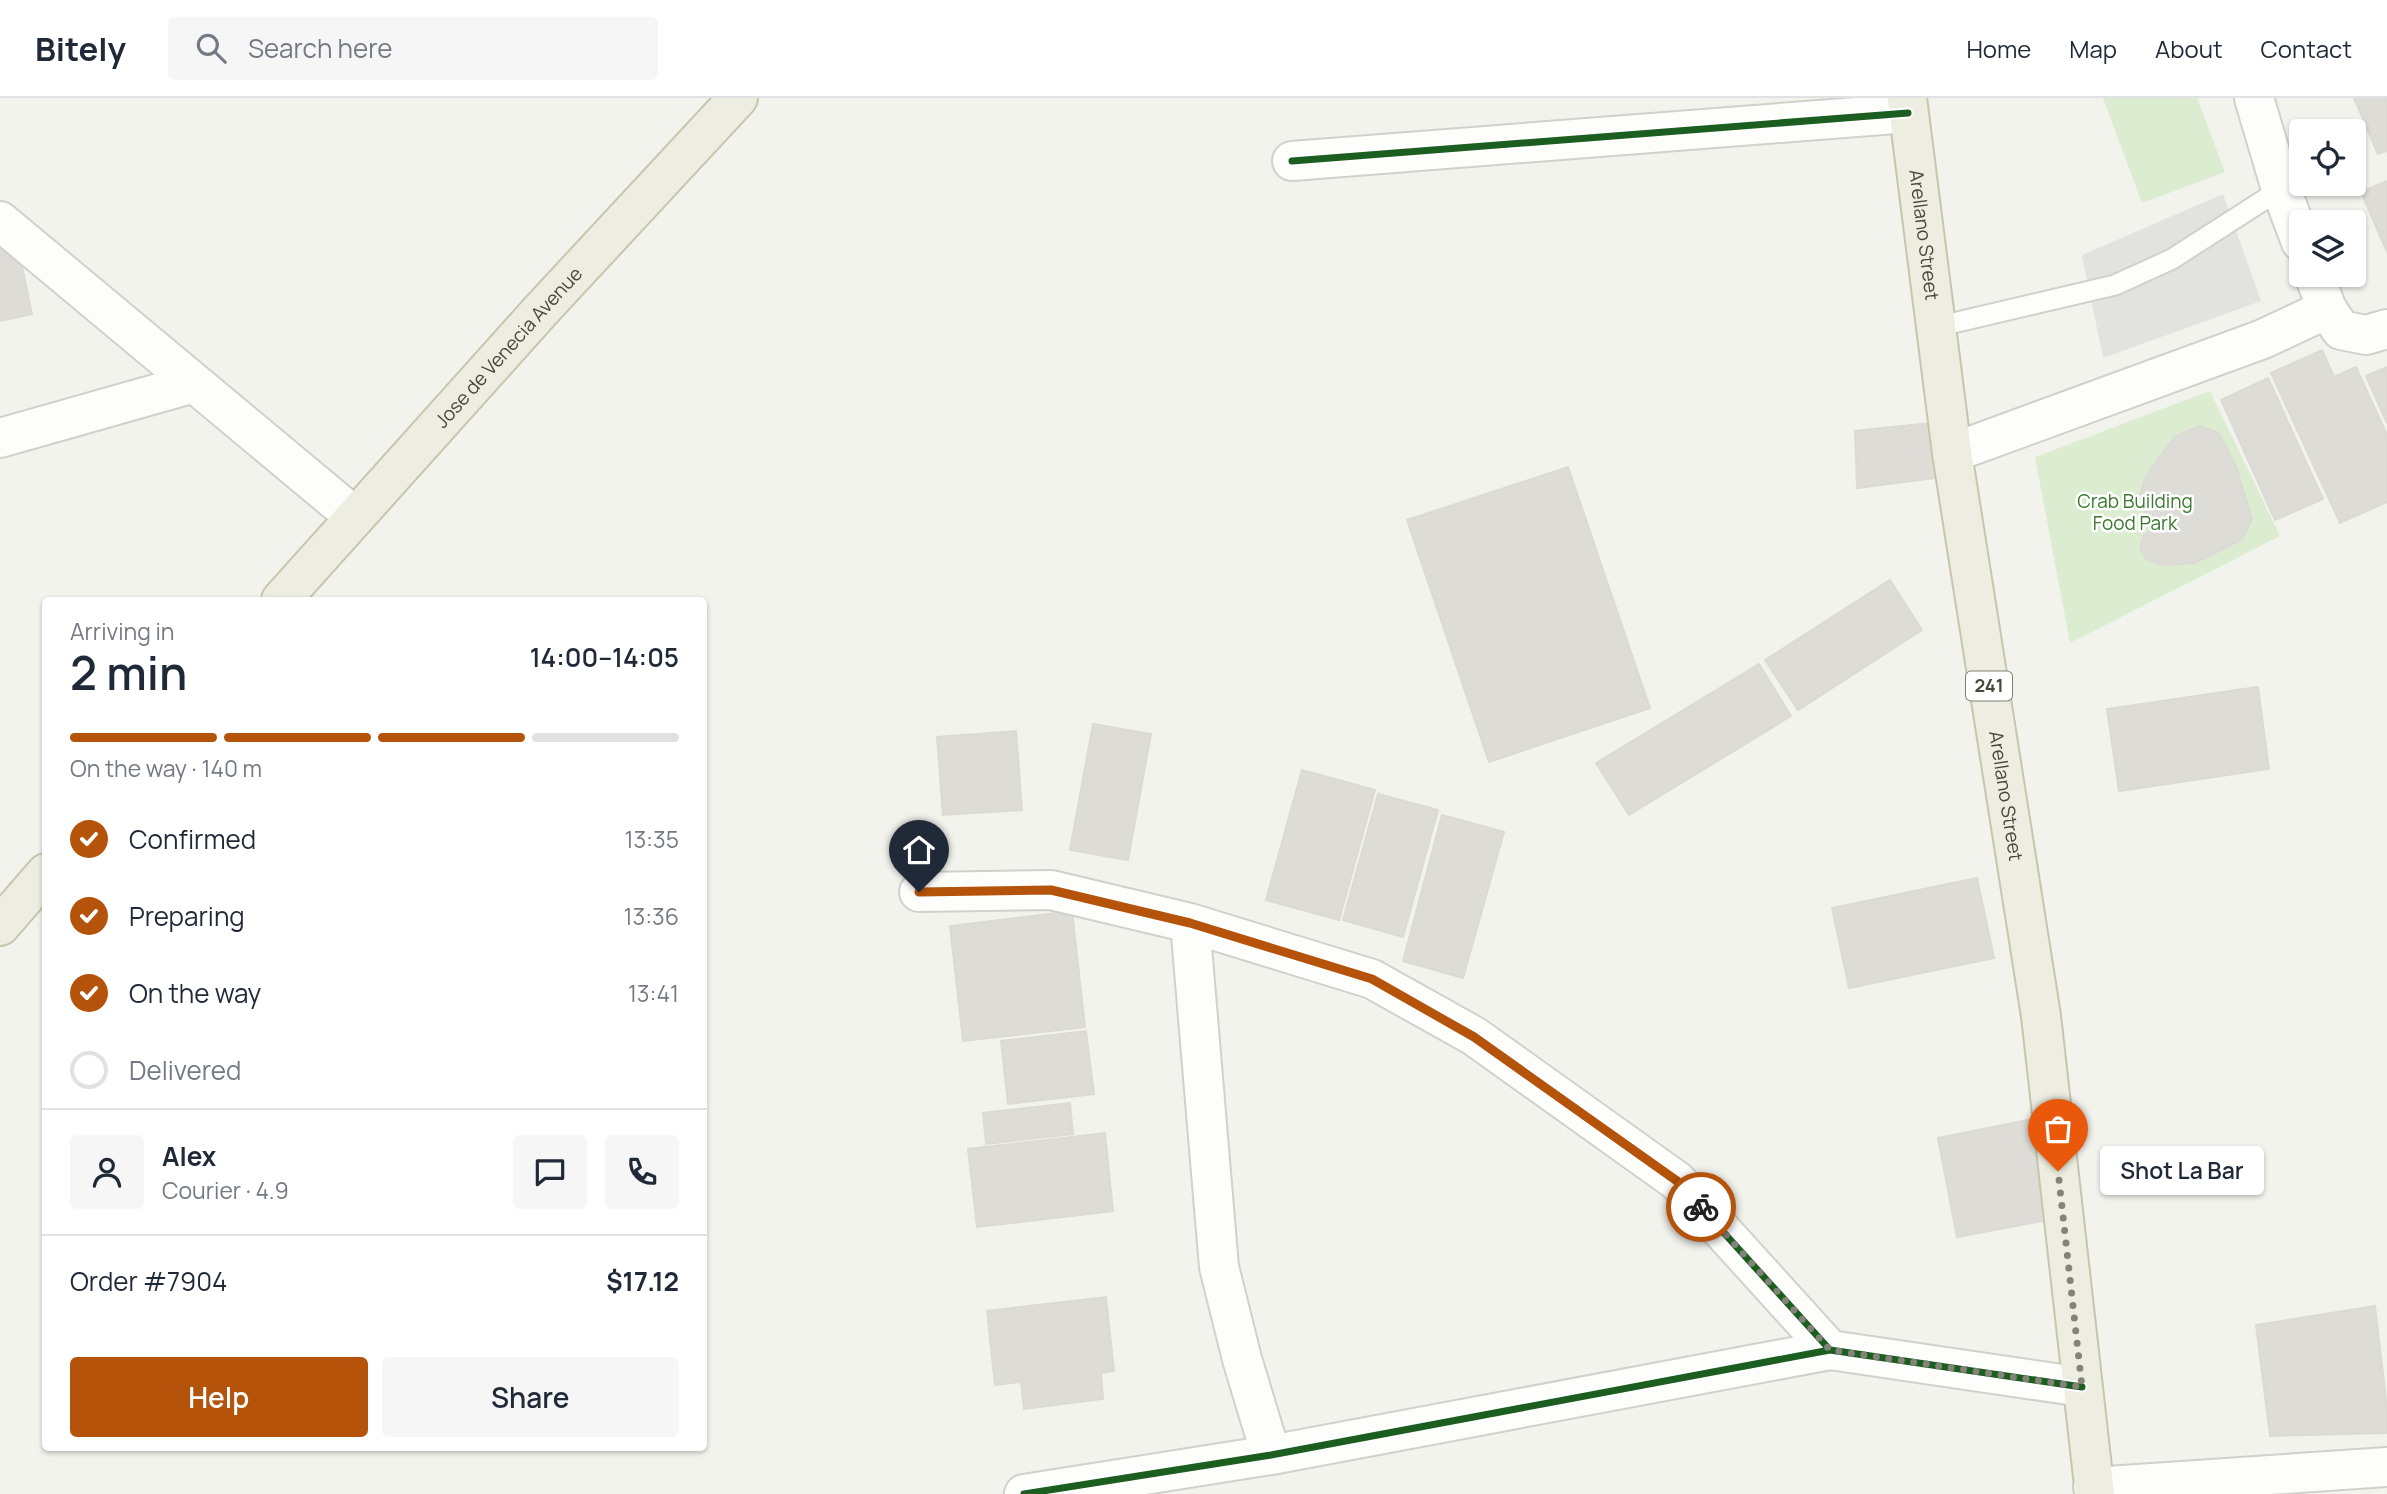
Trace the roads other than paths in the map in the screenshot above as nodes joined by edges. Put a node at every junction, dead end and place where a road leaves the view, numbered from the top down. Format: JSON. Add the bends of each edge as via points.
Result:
{"nodes":[{"id":1,"x":738,"y":98,"type":"edge"},
{"id":2,"x":2254,"y":98,"type":"edge"},
{"id":3,"x":1908,"y":106,"type":"edge"},
{"id":4,"x":1292,"y":161,"type":"dead end"},
{"id":5,"x":2281,"y":189,"type":"junction"},
{"id":6,"x":2289,"y":210,"type":"edge"},
{"id":7,"x":0,"y":221,"type":"edge"},
{"id":8,"x":2320,"y":292,"type":"edge"},
{"id":9,"x":1936,"y":327,"type":"junction"},
{"id":10,"x":2387,"y":328,"type":"edge"},
{"id":11,"x":194,"y":383,"type":"junction"},
{"id":12,"x":0,"y":438,"type":"edge"},
{"id":13,"x":1952,"y":453,"type":"junction"},
{"id":14,"x":355,"y":517,"type":"junction"},
{"id":15,"x":284,"y":597,"type":"edge"},
{"id":16,"x":42,"y":878,"type":"edge"},
{"id":17,"x":919,"y":892,"type":"dead end"},
{"id":18,"x":1190,"y":923,"type":"junction"},
{"id":19,"x":0,"y":926,"type":"edge"},
{"id":20,"x":1830,"y":1350,"type":"junction"},
{"id":21,"x":2082,"y":1387,"type":"junction"},
{"id":22,"x":1270,"y":1455,"type":"junction"},
{"id":23,"x":2387,"y":1467,"type":"edge"},
{"id":24,"x":2094,"y":1490,"type":"edge"},
{"id":25,"x":1024,"y":1494,"type":"edge"}],
"edges":[{"from":1,"to":14,"type":"highway","name":"Jose de Venecia Avenue"},
{"from":2,"to":5,"type":"street"},
{"from":3,"to":4,"type":"street"},
{"from":3,"to":9,"type":"highway","name":"Arellano Street","number":"241"},
{"from":5,"to":6,"type":"street"},
{"from":5,"to":9,"type":"lane","via":[[2172,259],[2115,285]]},
{"from":7,"to":11,"type":"street"},
{"from":8,"to":10,"type":"street","via":[[2341,330],[2366,335]]},
{"from":8,"to":13,"type":"street","via":[[2263,339]]},
{"from":9,"to":13,"type":"highway","name":"Arellano Street","number":"241"},
{"from":11,"to":12,"type":"street"},
{"from":11,"to":14,"type":"street"},
{"from":13,"to":21,"type":"highway","name":"Arellano Street","number":"241","via":[[2041,1016]]},
{"from":14,"to":15,"type":"highway","name":"Jose de Venecia Avenue"},
{"from":16,"to":19,"type":"highway"},
{"from":17,"to":18,"type":"street","via":[[1051,890]]},
{"from":18,"to":20,"type":"street","via":[[1372,979],[1474,1037],[1677,1181]]},
{"from":18,"to":22,"type":"street","via":[[1219,1267]]},
{"from":20,"to":21,"type":"street"},
{"from":20,"to":22,"type":"street"},
{"from":21,"to":24,"type":"highway","name":"Arellano Street","number":"241"},
{"from":22,"to":25,"type":"street"},
{"from":23,"to":24,"type":"street"}]}
